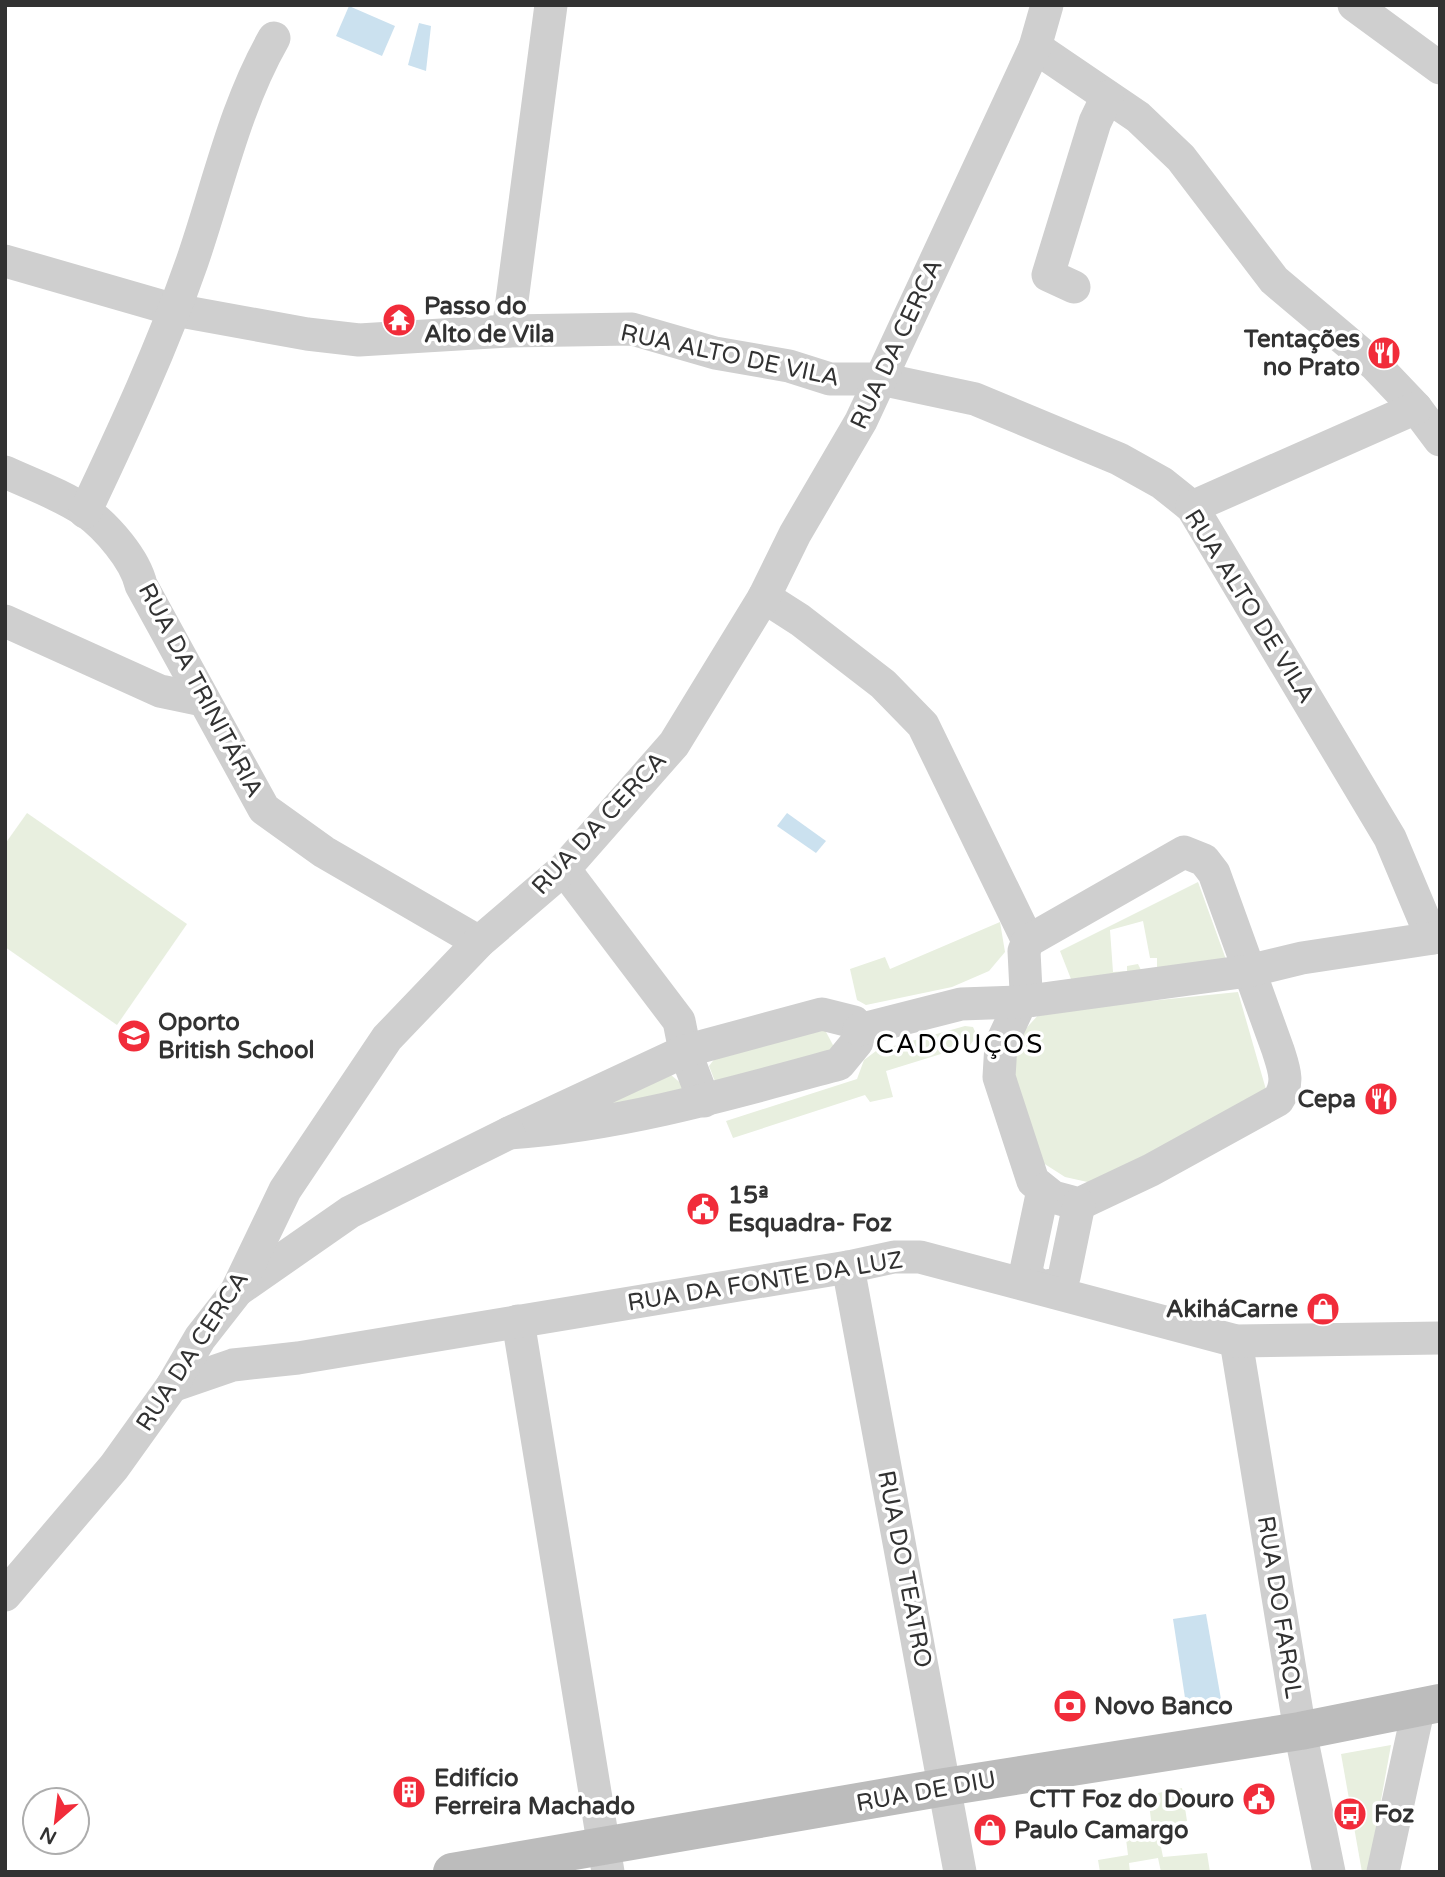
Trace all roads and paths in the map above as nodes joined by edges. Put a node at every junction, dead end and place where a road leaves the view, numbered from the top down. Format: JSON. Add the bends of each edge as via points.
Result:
{"nodes":[{"id":1,"x":551,"y":5,"type":"edge"},
{"id":2,"x":1047,"y":5,"type":"edge"},
{"id":3,"x":1354,"y":5,"type":"edge"},
{"id":4,"x":274,"y":38,"type":"dead end"},
{"id":5,"x":1035,"y":47,"type":"junction"},
{"id":6,"x":1440,"y":68,"type":"edge"},
{"id":7,"x":1107,"y":96,"type":"junction"},
{"id":8,"x":5,"y":261,"type":"edge"},
{"id":9,"x":1074,"y":287,"type":"dead end"},
{"id":10,"x":175,"y":310,"type":"junction"},
{"id":11,"x":508,"y":331,"type":"junction"},
{"id":12,"x":881,"y":379,"type":"junction"},
{"id":13,"x":1416,"y":408,"type":"junction"},
{"id":14,"x":1440,"y":440,"type":"edge"},
{"id":15,"x":5,"y":472,"type":"edge"},
{"id":16,"x":1192,"y":507,"type":"junction"},
{"id":17,"x":85,"y":512,"type":"junction"},
{"id":18,"x":764,"y":597,"type":"junction"},
{"id":19,"x":5,"y":621,"type":"edge"},
{"id":20,"x":203,"y":700,"type":"junction"},
{"id":21,"x":564,"y":869,"type":"junction"},
{"id":22,"x":1436,"y":938,"type":"edge"},
{"id":23,"x":1028,"y":941,"type":"junction"},
{"id":24,"x":478,"y":942,"type":"junction"},
{"id":25,"x":1248,"y":971,"type":"junction"},
{"id":26,"x":1021,"y":1002,"type":"junction"},
{"id":27,"x":859,"y":1030,"type":"junction"},
{"id":28,"x":685,"y":1051,"type":"junction"},
{"id":29,"x":704,"y":1101,"type":"junction"},
{"id":30,"x":509,"y":1133,"type":"junction"},
{"id":31,"x":1042,"y":1190,"type":"junction"},
{"id":32,"x":1079,"y":1204,"type":"junction"},
{"id":33,"x":848,"y":1267,"type":"junction"},
{"id":34,"x":1041,"y":1287,"type":"junction"},
{"id":35,"x":236,"y":1292,"type":"junction"},
{"id":36,"x":518,"y":1321,"type":"junction"},
{"id":37,"x":1440,"y":1338,"type":"edge"},
{"id":38,"x":1236,"y":1341,"type":"junction"},
{"id":39,"x":172,"y":1386,"type":"junction"},
{"id":40,"x":5,"y":1595,"type":"edge"},
{"id":41,"x":1430,"y":1705,"type":"edge"},
{"id":42,"x":1300,"y":1731,"type":"junction"},
{"id":43,"x":945,"y":1787,"type":"junction"},
{"id":44,"x":606,"y":1859,"type":"edge"},
{"id":45,"x":453,"y":1872,"type":"edge"},
{"id":46,"x":960,"y":1872,"type":"edge"},
{"id":47,"x":1329,"y":1872,"type":"edge"},
{"id":48,"x":1383,"y":1872,"type":"edge"}],
"edges":[{"from":1,"to":11,"type":"street"},
{"from":2,"to":5,"type":"street","name":"RUA DA CERCA"},
{"from":3,"to":6,"type":"street"},
{"from":4,"to":10,"type":"street","via":[[257,68],[216,178]]},
{"from":5,"to":7,"type":"street"},
{"from":5,"to":12,"type":"street","name":"RUA DA CERCA"},
{"from":7,"to":9,"type":"street","via":[[1048,275]]},
{"from":7,"to":13,"type":"street","via":[[1138,117],[1181,158],[1274,281],[1376,366]]},
{"from":8,"to":10,"type":"street","name":"RUA ALTO DE VILA"},
{"from":10,"to":11,"type":"street","name":"RUA ALTO DE VILA","via":[[359,340]]},
{"from":10,"to":17,"type":"street"},
{"from":11,"to":12,"type":"street","name":"RUA ALTO DE VILA","via":[[632,329],[830,379]]},
{"from":12,"to":16,"type":"street","name":"RUA ALTO DE VILA","via":[[987,404],[1119,459],[1162,483]]},
{"from":12,"to":18,"type":"street","name":"RUA DA CERCA"},
{"from":13,"to":14,"type":"street"},
{"from":13,"to":16,"type":"street"},
{"from":15,"to":17,"type":"street","name":"RUA DA TRINITÁRIA"},
{"from":16,"to":22,"type":"street","name":"RUA ALTO DE VILA","via":[[1390,838]]},
{"from":17,"to":20,"type":"street","name":"RUA DA TRINITÁRIA","via":[[139,574]]},
{"from":18,"to":21,"type":"street","name":"RUA DA CERCA","via":[[674,744]]},
{"from":18,"to":23,"type":"street","via":[[883,684],[923,724]]},
{"from":19,"to":20,"type":"street","via":[[160,691]]},
{"from":20,"to":24,"type":"street","name":"RUA DA TRINITÁRIA","via":[[264,809],[324,852]]},
{"from":21,"to":24,"type":"street","name":"RUA DA CERCA"},
{"from":21,"to":28,"type":"street","via":[[679,1021]]},
{"from":22,"to":25,"type":"street"},
{"from":23,"to":25,"type":"street","via":[[1184,852],[1204,860],[1214,873]]},
{"from":23,"to":26,"type":"street","via":[[1024,951],[1028,981]]},
{"from":24,"to":35,"type":"street","name":"RUA DA CERCA","via":[[387,1038],[285,1190]]},
{"from":25,"to":26,"type":"street"},
{"from":25,"to":32,"type":"street","via":[[1286,1078],[1285,1091],[1278,1100],[1151,1170]]},
{"from":26,"to":27,"type":"street","via":[[961,1004]]},
{"from":26,"to":31,"type":"street","via":[[1001,1044],[999,1077],[1033,1181]]},
{"from":27,"to":28,"type":"street","via":[[854,1022],[822,1014]]},
{"from":27,"to":29,"type":"street","via":[[857,1042],[839,1064]]},
{"from":28,"to":29,"type":"street"},
{"from":28,"to":30,"type":"street"},
{"from":29,"to":30,"type":"street","via":[[570,1129]]},
{"from":30,"to":35,"type":"street","via":[[349,1212]]},
{"from":31,"to":32,"type":"street","via":[[1061,1201]]},
{"from":31,"to":34,"type":"street","via":[[1026,1275]]},
{"from":32,"to":34,"type":"street","via":[[1064,1277],[1058,1284]]},
{"from":33,"to":34,"type":"street","name":"RUA DA FONTE DA LUZ","via":[[894,1257],[920,1257]]},
{"from":33,"to":36,"type":"street","name":"RUA DA FONTE DA LUZ"},
{"from":33,"to":43,"type":"street","name":"RUA DO TEATRO"},
{"from":34,"to":38,"type":"street","name":"RUA DA FONTE DA LUZ"},
{"from":35,"to":39,"type":"street","name":"RUA DA CERCA","via":[[200,1338]]},
{"from":36,"to":39,"type":"street","name":"RUA DA FONTE DA LUZ","via":[[233,1365]]},
{"from":36,"to":44,"type":"street"},
{"from":37,"to":38,"type":"street","name":"RUA DA FONTE DA LUZ"},
{"from":38,"to":42,"type":"street","name":"RUA DO FAROL"},
{"from":39,"to":40,"type":"street","name":"RUA DA CERCA","via":[[114,1467]]},
{"from":41,"to":42,"type":"main road","name":"RUA DE DIU"},
{"from":41,"to":48,"type":"street"},
{"from":42,"to":43,"type":"main road","name":"RUA DE DIU"},
{"from":42,"to":47,"type":"street","name":"RUA DO FAROL"},
{"from":43,"to":44,"type":"main road","name":"RUA DE DIU"},
{"from":43,"to":46,"type":"street","name":"RUA DO TEATRO"},
{"from":44,"to":45,"type":"main road","name":"RUA DE DIU"}]}
